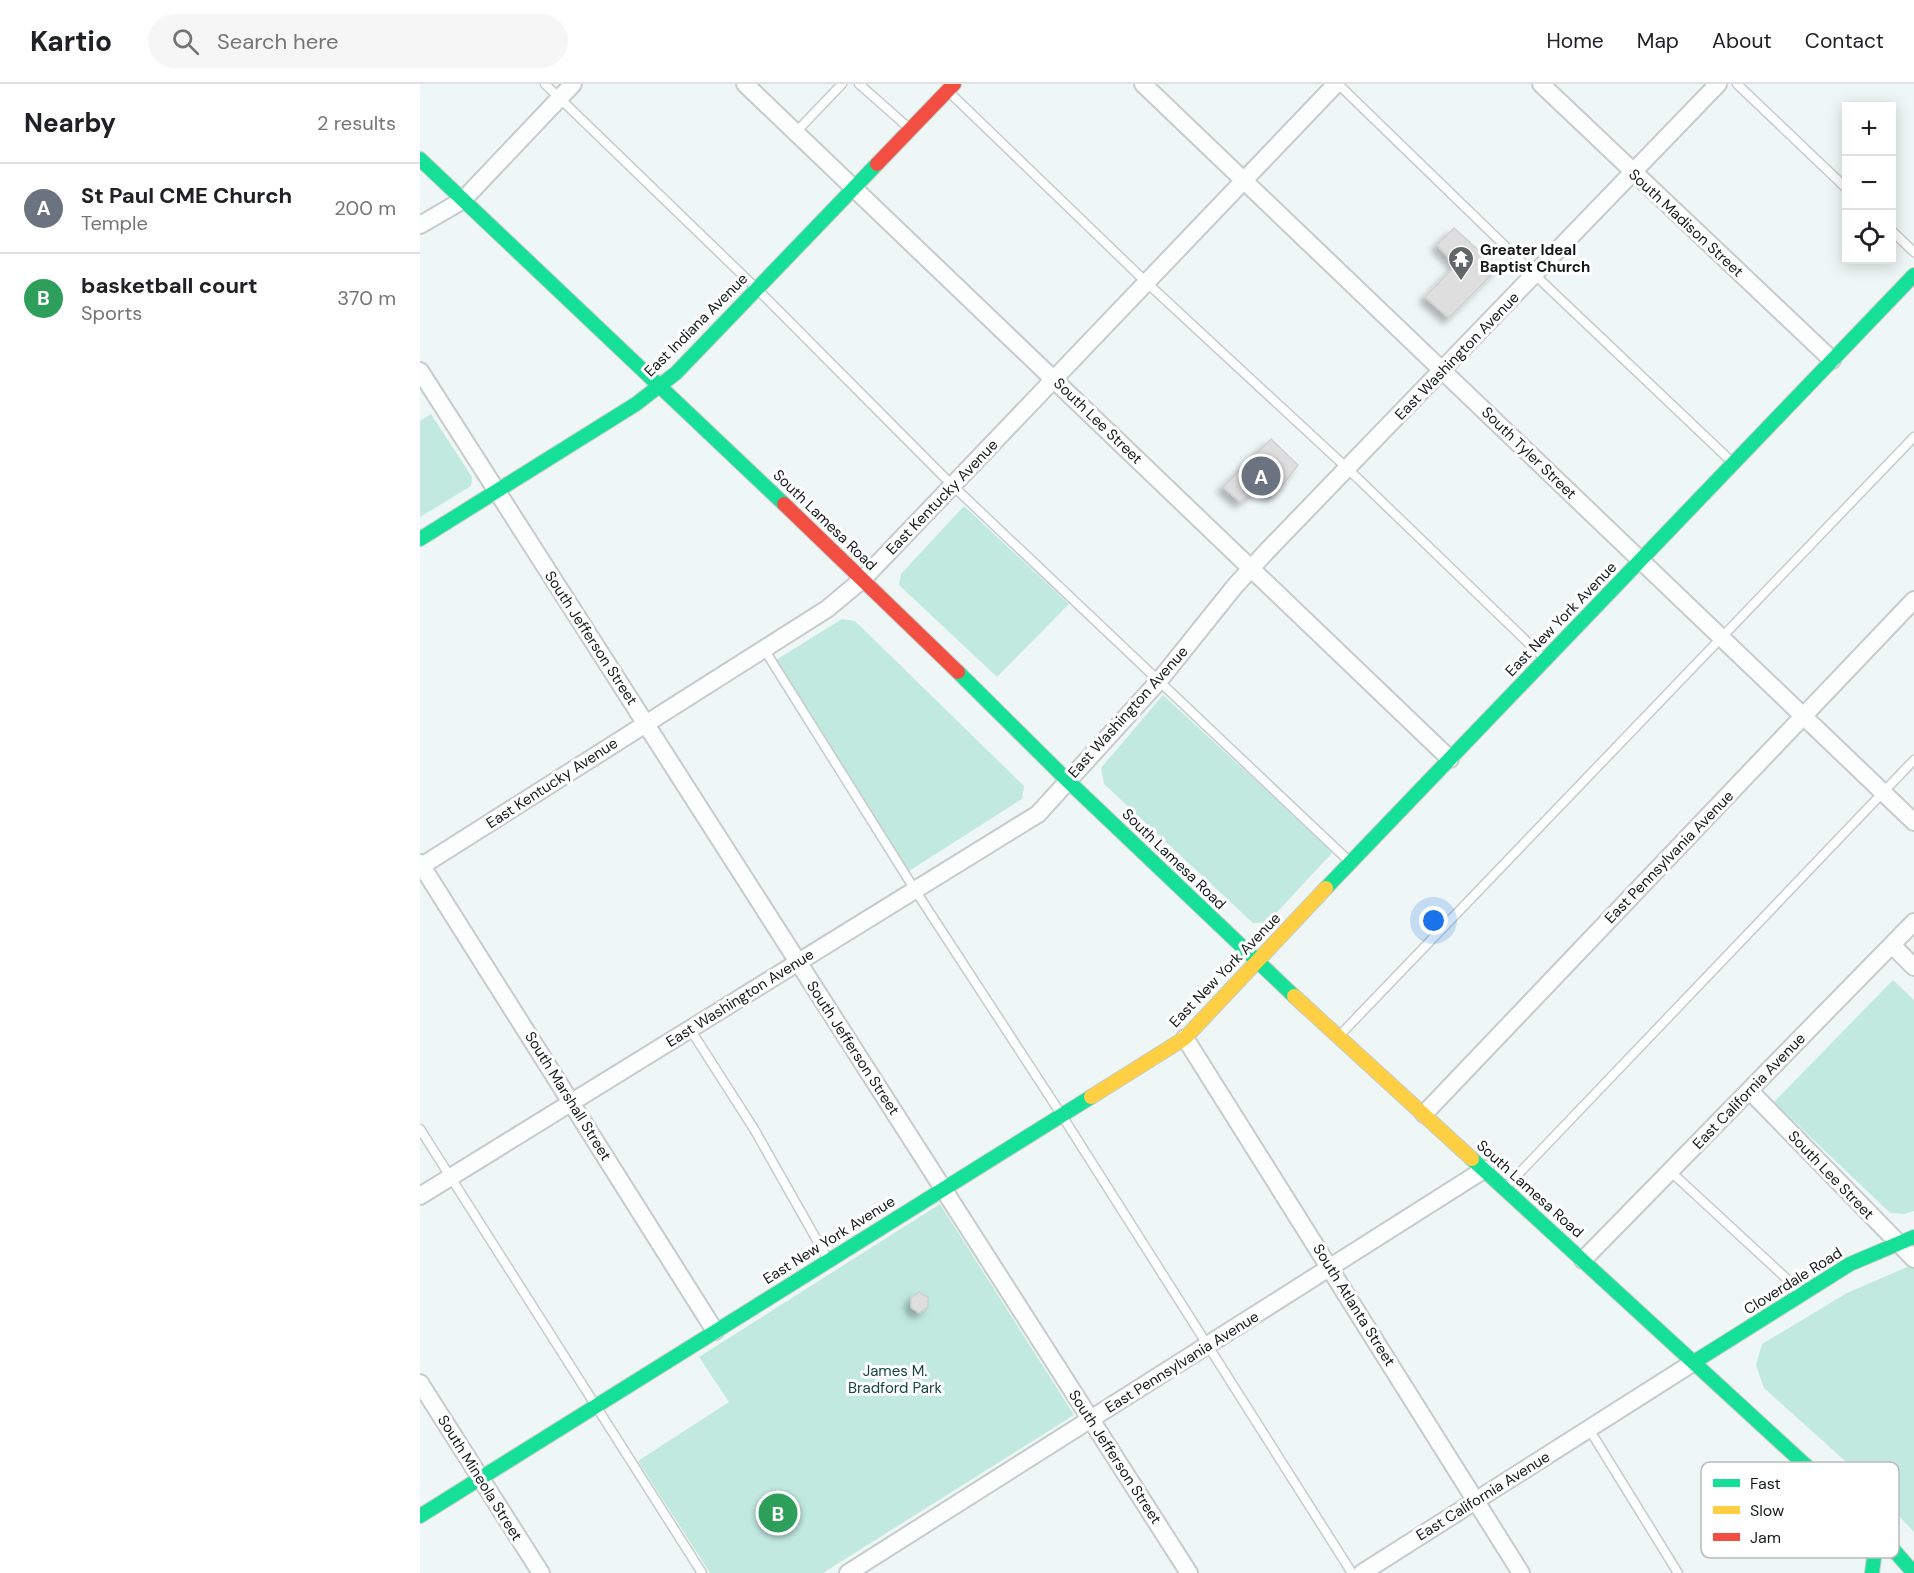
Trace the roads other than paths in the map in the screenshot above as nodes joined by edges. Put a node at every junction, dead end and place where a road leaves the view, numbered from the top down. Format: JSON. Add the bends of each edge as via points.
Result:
{"nodes":[{"id":1,"x":545,"y":84,"type":"edge"},
{"id":2,"x":573,"y":84,"type":"edge"},
{"id":3,"x":745,"y":84,"type":"edge"},
{"id":4,"x":842,"y":84,"type":"edge"},
{"id":5,"x":859,"y":84,"type":"edge"},
{"id":6,"x":1143,"y":84,"type":"edge"},
{"id":7,"x":1337,"y":84,"type":"edge"},
{"id":8,"x":1541,"y":84,"type":"edge"},
{"id":9,"x":1718,"y":84,"type":"edge"},
{"id":10,"x":1737,"y":84,"type":"edge"},
{"id":11,"x":947,"y":86,"type":"edge"},
{"id":12,"x":560,"y":98,"type":"junction"},
{"id":13,"x":910,"y":129,"type":"junction"},
{"id":14,"x":796,"y":132,"type":"junction"},
{"id":15,"x":420,"y":159,"type":"edge"},
{"id":16,"x":1633,"y":173,"type":"junction"},
{"id":17,"x":1244,"y":179,"type":"junction"},
{"id":18,"x":1842,"y":184,"type":"edge"},
{"id":19,"x":853,"y":188,"type":"junction"},
{"id":20,"x":463,"y":200,"type":"junction"},
{"id":21,"x":420,"y":225,"type":"edge"},
{"id":22,"x":1896,"y":235,"type":"edge"},
{"id":23,"x":1914,"y":252,"type":"edge"},
{"id":24,"x":1535,"y":275,"type":"junction"},
{"id":25,"x":1914,"y":275,"type":"edge"},
{"id":26,"x":1146,"y":282,"type":"junction"},
{"id":27,"x":757,"y":289,"type":"junction"},
{"id":28,"x":1832,"y":360,"type":"junction"},
{"id":29,"x":1442,"y":370,"type":"junction"},
{"id":30,"x":420,"y":371,"type":"edge"},
{"id":31,"x":1054,"y":379,"type":"junction"},
{"id":32,"x":661,"y":386,"type":"junction"},
{"id":33,"x":1914,"y":437,"type":"edge"},
{"id":34,"x":1733,"y":463,"type":"junction"},
{"id":35,"x":1348,"y":469,"type":"junction"},
{"id":36,"x":952,"y":485,"type":"junction"},
{"id":37,"x":496,"y":490,"type":"junction"},
{"id":38,"x":420,"y":539,"type":"edge"},
{"id":39,"x":1641,"y":561,"type":"junction"},
{"id":40,"x":1252,"y":568,"type":"junction"},
{"id":41,"x":863,"y":579,"type":"junction"},
{"id":42,"x":1914,"y":600,"type":"edge"},
{"id":43,"x":1721,"y":637,"type":"junction"},
{"id":44,"x":764,"y":649,"type":"junction"},
{"id":45,"x":1545,"y":660,"type":"junction"},
{"id":46,"x":1158,"y":681,"type":"junction"},
{"id":47,"x":1804,"y":716,"type":"junction"},
{"id":48,"x":645,"y":723,"type":"junction"},
{"id":49,"x":1450,"y":759,"type":"junction"},
{"id":50,"x":1914,"y":760,"type":"edge"},
{"id":51,"x":1067,"y":780,"type":"junction"},
{"id":52,"x":1883,"y":792,"type":"junction"},
{"id":53,"x":1914,"y":822,"type":"edge"},
{"id":54,"x":1351,"y":862,"type":"junction"},
{"id":55,"x":421,"y":865,"type":"edge"},
{"id":56,"x":915,"y":890,"type":"junction"},
{"id":57,"x":1914,"y":922,"type":"edge"},
{"id":58,"x":1892,"y":945,"type":"junction"},
{"id":59,"x":1256,"y":961,"type":"junction"},
{"id":60,"x":798,"y":963,"type":"junction"},
{"id":61,"x":1914,"y":967,"type":"edge"},
{"id":62,"x":690,"y":1029,"type":"junction"},
{"id":63,"x":1339,"y":1036,"type":"junction"},
{"id":64,"x":1185,"y":1038,"type":"junction"},
{"id":65,"x":1750,"y":1091,"type":"junction"},
{"id":66,"x":572,"y":1102,"type":"junction"},
{"id":67,"x":1424,"y":1113,"type":"junction"},
{"id":68,"x":1061,"y":1114,"type":"junction"},
{"id":69,"x":420,"y":1129,"type":"edge"},
{"id":70,"x":1485,"y":1169,"type":"junction"},
{"id":71,"x":1670,"y":1171,"type":"junction"},
{"id":72,"x":450,"y":1177,"type":"junction"},
{"id":73,"x":943,"y":1188,"type":"junction"},
{"id":74,"x":1505,"y":1188,"type":"junction"},
{"id":75,"x":420,"y":1196,"type":"edge"},
{"id":76,"x":1914,"y":1237,"type":"edge"},
{"id":77,"x":1898,"y":1244,"type":"junction"},
{"id":78,"x":1914,"y":1259,"type":"edge"},
{"id":79,"x":828,"y":1260,"type":"junction"},
{"id":80,"x":1583,"y":1260,"type":"junction"},
{"id":81,"x":1330,"y":1267,"type":"junction"},
{"id":82,"x":1802,"y":1293,"type":"junction"},
{"id":83,"x":715,"y":1330,"type":"junction"},
{"id":84,"x":1206,"y":1346,"type":"junction"},
{"id":85,"x":1695,"y":1362,"type":"junction"},
{"id":86,"x":420,"y":1383,"type":"edge"},
{"id":87,"x":596,"y":1406,"type":"junction"},
{"id":88,"x":1090,"y":1419,"type":"junction"},
{"id":89,"x":1589,"y":1429,"type":"junction"},
{"id":90,"x":1803,"y":1462,"type":"edge"},
{"id":91,"x":480,"y":1478,"type":"junction"},
{"id":92,"x":1476,"y":1500,"type":"junction"},
{"id":93,"x":420,"y":1516,"type":"edge"},
{"id":94,"x":1899,"y":1556,"type":"edge"},
{"id":95,"x":1874,"y":1558,"type":"edge"},
{"id":96,"x":858,"y":1570,"type":"edge"},
{"id":97,"x":541,"y":1573,"type":"edge"},
{"id":98,"x":702,"y":1573,"type":"edge"},
{"id":99,"x":1189,"y":1573,"type":"edge"},
{"id":100,"x":1352,"y":1573,"type":"edge"},
{"id":101,"x":1362,"y":1573,"type":"edge"},
{"id":102,"x":1521,"y":1573,"type":"edge"},
{"id":103,"x":1678,"y":1573,"type":"edge"},
{"id":104,"x":1872,"y":1573,"type":"edge"},
{"id":105,"x":1914,"y":1573,"type":"edge"}],
"edges":[{"from":1,"to":12,"type":"lane"},
{"from":2,"to":12,"type":"street"},
{"from":3,"to":14,"type":"street","name":"South Lee Street"},
{"from":4,"to":14,"type":"lane"},
{"from":5,"to":13,"type":"lane"},
{"from":6,"to":17,"type":"street","name":"South Tyler Street"},
{"from":7,"to":17,"type":"street","name":"East Kentucky Avenue"},
{"from":7,"to":24,"type":"lane"},
{"from":8,"to":16,"type":"street","name":"South Madison Street"},
{"from":9,"to":16,"type":"street","name":"East Washington Avenue"},
{"from":10,"to":18,"type":"lane"},
{"from":11,"to":13,"type":"street","name":"East Indiana Avenue"},
{"from":11,"to":26,"type":"lane"},
{"from":12,"to":20,"type":"street"},
{"from":12,"to":27,"type":"lane"},
{"from":13,"to":19,"type":"street","name":"East Indiana Avenue"},
{"from":14,"to":19,"type":"street","name":"South Lee Street"},
{"from":15,"to":20,"type":"street","name":"South Lamesa Road"},
{"from":16,"to":24,"type":"street","name":"East Washington Avenue"},
{"from":16,"to":28,"type":"street","name":"South Madison Street"},
{"from":17,"to":26,"type":"street","name":"East Kentucky Avenue"},
{"from":17,"to":29,"type":"street","name":"South Tyler Street"},
{"from":19,"to":27,"type":"street","name":"East Indiana Avenue"},
{"from":19,"to":31,"type":"street","name":"South Lee Street"},
{"from":20,"to":21,"type":"street"},
{"from":20,"to":32,"type":"street","name":"South Lamesa Road"},
{"from":22,"to":23,"type":"lane"},
{"from":24,"to":29,"type":"street","name":"East Washington Avenue"},
{"from":24,"to":34,"type":"lane"},
{"from":25,"to":28,"type":"street","name":"East New York Avenue"},
{"from":26,"to":31,"type":"street","name":"East Kentucky Avenue"},
{"from":26,"to":35,"type":"lane"},
{"from":27,"to":32,"type":"street","name":"East Indiana Avenue"},
{"from":27,"to":36,"type":"lane"},
{"from":28,"to":34,"type":"street","name":"East New York Avenue"},
{"from":29,"to":35,"type":"street","name":"East Washington Avenue"},
{"from":29,"to":39,"type":"street","name":"South Tyler Street"},
{"from":30,"to":37,"type":"street","name":"South Jefferson Street"},
{"from":31,"to":36,"type":"street","name":"East Kentucky Avenue"},
{"from":31,"to":40,"type":"street","name":"South Lee Street"},
{"from":32,"to":37,"type":"street","name":"East Indiana Avenue"},
{"from":32,"to":41,"type":"street","name":"South Lamesa Road"},
{"from":33,"to":43,"type":"lane"},
{"from":34,"to":39,"type":"street","name":"East New York Avenue"},
{"from":35,"to":40,"type":"street","name":"East Washington Avenue"},
{"from":35,"to":45,"type":"lane"},
{"from":36,"to":41,"type":"street","name":"East Kentucky Avenue"},
{"from":36,"to":46,"type":"lane"},
{"from":37,"to":38,"type":"street","name":"East Indiana Avenue"},
{"from":37,"to":48,"type":"street","name":"South Jefferson Street"},
{"from":39,"to":43,"type":"street","name":"South Tyler Street"},
{"from":39,"to":45,"type":"street","name":"East New York Avenue"},
{"from":40,"to":46,"type":"street","name":"East Washington Avenue"},
{"from":40,"to":49,"type":"street","name":"South Lee Street"},
{"from":41,"to":44,"type":"street","name":"East Kentucky Avenue","via":[[827,609]]},
{"from":41,"to":51,"type":"street","name":"South Lamesa Road"},
{"from":42,"to":47,"type":"street","name":"East Pennsylvania Avenue"},
{"from":43,"to":47,"type":"street","name":"South Tyler Street"},
{"from":43,"to":63,"type":"lane"},
{"from":44,"to":48,"type":"street","name":"East Kentucky Avenue"},
{"from":44,"to":56,"type":"lane"},
{"from":45,"to":49,"type":"street","name":"East New York Avenue"},
{"from":46,"to":51,"type":"street","name":"East Washington Avenue"},
{"from":46,"to":54,"type":"lane"},
{"from":47,"to":52,"type":"street","name":"South Tyler Street"},
{"from":47,"to":67,"type":"street","name":"East Pennsylvania Avenue"},
{"from":48,"to":55,"type":"street","name":"East Kentucky Avenue"},
{"from":48,"to":60,"type":"street","name":"South Jefferson Street"},
{"from":49,"to":54,"type":"street","name":"East New York Avenue"},
{"from":50,"to":52,"type":"lane"},
{"from":51,"to":56,"type":"street","name":"East Washington Avenue","via":[[1038,814]]},
{"from":51,"to":59,"type":"street","name":"South Lamesa Road"},
{"from":52,"to":53,"type":"street","name":"South Tyler Street"},
{"from":52,"to":74,"type":"lane"},
{"from":54,"to":59,"type":"street","name":"East New York Avenue"},
{"from":55,"to":66,"type":"street","name":"South Marshall Street"},
{"from":56,"to":60,"type":"street","name":"East Washington Avenue"},
{"from":56,"to":68,"type":"lane"},
{"from":57,"to":58,"type":"street","name":"East California Avenue"},
{"from":58,"to":61,"type":"street"},
{"from":58,"to":65,"type":"street","name":"East California Avenue"},
{"from":59,"to":63,"type":"street","name":"South Lamesa Road"},
{"from":59,"to":64,"type":"street","name":"East New York Avenue"},
{"from":60,"to":62,"type":"street","name":"East Washington Avenue"},
{"from":60,"to":73,"type":"street","name":"South Jefferson Street"},
{"from":62,"to":66,"type":"street","name":"East Washington Avenue"},
{"from":62,"to":79,"type":"lane","via":[[754,1129]]},
{"from":63,"to":67,"type":"street","name":"South Lamesa Road"},
{"from":64,"to":68,"type":"street","name":"East New York Avenue"},
{"from":64,"to":81,"type":"street","name":"South Atlanta Street"},
{"from":65,"to":71,"type":"street","name":"East California Avenue"},
{"from":65,"to":77,"type":"street","name":"South Lee Street"},
{"from":66,"to":72,"type":"street","name":"East Washington Avenue"},
{"from":66,"to":83,"type":"street","name":"South Marshall Street"},
{"from":67,"to":70,"type":"street","name":"South Lamesa Road"},
{"from":68,"to":73,"type":"street","name":"East New York Avenue"},
{"from":68,"to":84,"type":"lane"},
{"from":69,"to":72,"type":"lane"},
{"from":70,"to":74,"type":"street","name":"South Lamesa Road"},
{"from":70,"to":81,"type":"street","name":"East Pennsylvania Avenue"},
{"from":71,"to":80,"type":"street","name":"East California Avenue"},
{"from":71,"to":82,"type":"lane"},
{"from":72,"to":75,"type":"street","name":"East Washington Avenue"},
{"from":72,"to":87,"type":"lane"},
{"from":73,"to":79,"type":"street","name":"East New York Avenue"},
{"from":73,"to":88,"type":"street","name":"South Jefferson Street"},
{"from":74,"to":80,"type":"street","name":"South Lamesa Road"},
{"from":76,"to":77,"type":"street","name":"Cloverdale Road"},
{"from":77,"to":78,"type":"street","name":"South Lee Street"},
{"from":77,"to":82,"type":"street","name":"Cloverdale Road","via":[[1850,1264]]},
{"from":79,"to":83,"type":"street","name":"East New York Avenue"},
{"from":80,"to":85,"type":"street","name":"South Lamesa Road"},
{"from":81,"to":84,"type":"street","name":"East Pennsylvania Avenue"},
{"from":81,"to":92,"type":"street","name":"South Atlanta Street"},
{"from":82,"to":85,"type":"street","name":"Cloverdale Road"},
{"from":83,"to":87,"type":"street","name":"East New York Avenue"},
{"from":84,"to":88,"type":"street","name":"East Pennsylvania Avenue"},
{"from":84,"to":100,"type":"lane"},
{"from":85,"to":89,"type":"street","name":"East California Avenue"},
{"from":85,"to":90,"type":"street","name":"South Lamesa Road"},
{"from":86,"to":91,"type":"street","name":"South Mineola Street"},
{"from":87,"to":91,"type":"street","name":"East New York Avenue"},
{"from":87,"to":98,"type":"lane"},
{"from":88,"to":96,"type":"street","name":"East Pennsylvania Avenue"},
{"from":88,"to":99,"type":"street","name":"South Jefferson Street"},
{"from":89,"to":92,"type":"street","name":"East California Avenue"},
{"from":89,"to":103,"type":"lane"},
{"from":91,"to":93,"type":"street","name":"East New York Avenue"},
{"from":91,"to":97,"type":"street","name":"South Mineola Street"},
{"from":92,"to":101,"type":"street","name":"East California Avenue"},
{"from":92,"to":102,"type":"street","name":"South Atlanta Street"},
{"from":94,"to":105,"type":"street","name":"South Lamesa Road"},
{"from":95,"to":104,"type":"street"}]}
